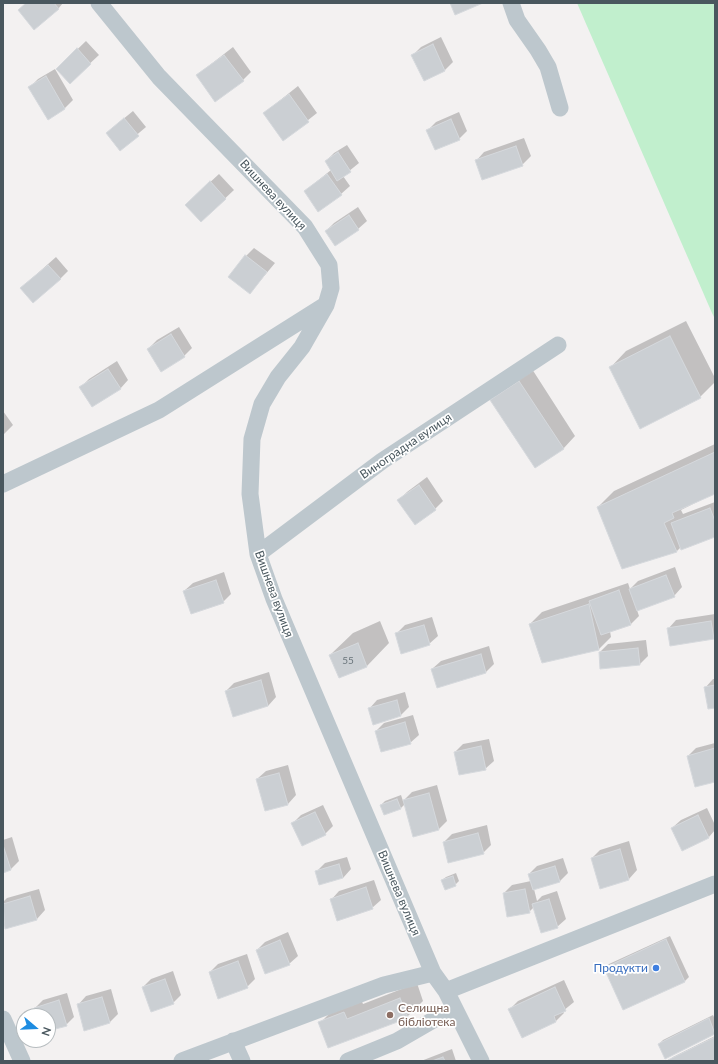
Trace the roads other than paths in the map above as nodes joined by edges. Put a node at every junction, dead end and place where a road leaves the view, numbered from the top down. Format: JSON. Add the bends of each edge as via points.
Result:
{"nodes":[{"id":1,"x":99,"y":3,"type":"edge"},
{"id":2,"x":511,"y":3,"type":"edge"},
{"id":3,"x":560,"y":108,"type":"dead end"},
{"id":4,"x":326,"y":305,"type":"junction"},
{"id":5,"x":558,"y":345,"type":"dead end"},
{"id":6,"x":3,"y":484,"type":"edge"},
{"id":7,"x":258,"y":554,"type":"junction"},
{"id":8,"x":715,"y":884,"type":"edge"},
{"id":9,"x":433,"y":973,"type":"junction"},
{"id":10,"x":446,"y":991,"type":"junction"},
{"id":11,"x":454,"y":1008,"type":"junction"},
{"id":12,"x":3,"y":1019,"type":"edge"},
{"id":13,"x":233,"y":1042,"type":"junction"},
{"id":14,"x":22,"y":1061,"type":"edge"},
{"id":15,"x":182,"y":1061,"type":"edge"},
{"id":16,"x":242,"y":1061,"type":"edge"},
{"id":17,"x":348,"y":1061,"type":"edge"},
{"id":18,"x":481,"y":1061,"type":"edge"}],
"edges":[{"from":1,"to":4,"type":"street","name":"Вишнева вулиця","via":[[159,77],[305,227],[329,265],[331,288]]},
{"from":2,"to":3,"type":"street","via":[[517,20],[548,67]]},
{"from":4,"to":6,"type":"street","via":[[160,410]]},
{"from":4,"to":7,"type":"street","name":"Вишнева вулиця","via":[[302,347],[278,377],[262,404],[252,440],[250,494]]},
{"from":5,"to":7,"type":"street","name":"Виноградна вулиця","via":[[382,461]]},
{"from":7,"to":9,"type":"street","name":"Вишнева вулиця","via":[[274,598]]},
{"from":8,"to":10,"type":"street"},
{"from":9,"to":10,"type":"street","name":"Вишнева вулиця"},
{"from":9,"to":13,"type":"street","via":[[384,985]]},
{"from":10,"to":11,"type":"street","name":"Вишнева вулиця"},
{"from":11,"to":17,"type":"street","via":[[397,1041]]},
{"from":11,"to":18,"type":"street","name":"Вишнева вулиця"},
{"from":12,"to":14,"type":"street"},
{"from":13,"to":15,"type":"street"},
{"from":13,"to":16,"type":"street"}]}
